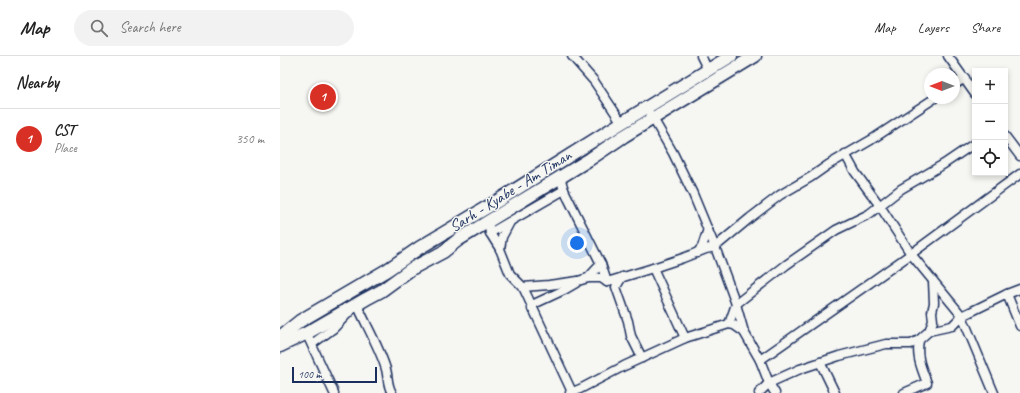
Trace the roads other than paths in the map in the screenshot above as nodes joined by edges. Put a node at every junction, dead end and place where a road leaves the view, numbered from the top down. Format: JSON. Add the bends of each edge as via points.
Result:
{"nodes":[{"id":1,"x":572,"y":56,"type":"edge"},
{"id":2,"x":701,"y":56,"type":"edge"},
{"id":3,"x":731,"y":56,"type":"edge"},
{"id":4,"x":755,"y":56,"type":"edge"},
{"id":5,"x":948,"y":56,"type":"edge"},
{"id":6,"x":708,"y":70,"type":"junction"},
{"id":7,"x":965,"y":78,"type":"junction"},
{"id":8,"x":960,"y":81,"type":"edge"},
{"id":9,"x":972,"y":89,"type":"edge"},
{"id":10,"x":926,"y":104,"type":"edge"},
{"id":11,"x":646,"y":108,"type":"junction"},
{"id":12,"x":653,"y":118,"type":"junction"},
{"id":13,"x":622,"y":122,"type":"junction"},
{"id":14,"x":1008,"y":140,"type":"edge"},
{"id":15,"x":972,"y":145,"type":"edge"},
{"id":16,"x":845,"y":154,"type":"junction"},
{"id":17,"x":1020,"y":156,"type":"edge"},
{"id":18,"x":1020,"y":174,"type":"edge"},
{"id":19,"x":560,"y":177,"type":"junction"},
{"id":20,"x":564,"y":190,"type":"junction"},
{"id":21,"x":880,"y":206,"type":"junction"},
{"id":22,"x":511,"y":220,"type":"junction"},
{"id":23,"x":489,"y":227,"type":"junction"},
{"id":24,"x":708,"y":229,"type":"junction"},
{"id":25,"x":715,"y":247,"type":"junction"},
{"id":26,"x":500,"y":248,"type":"junction"},
{"id":27,"x":697,"y":253,"type":"junction"},
{"id":28,"x":911,"y":254,"type":"junction"},
{"id":29,"x":601,"y":264,"type":"junction"},
{"id":30,"x":652,"y":268,"type":"junction"},
{"id":31,"x":622,"y":277,"type":"junction"},
{"id":32,"x":588,"y":278,"type":"junction"},
{"id":33,"x":578,"y":281,"type":"junction"},
{"id":34,"x":933,"y":281,"type":"junction"},
{"id":35,"x":607,"y":282,"type":"junction"},
{"id":36,"x":523,"y":287,"type":"junction"},
{"id":37,"x":1020,"y":289,"type":"edge"},
{"id":38,"x":1007,"y":294,"type":"junction"},
{"id":39,"x":357,"y":304,"type":"junction"},
{"id":40,"x":736,"y":304,"type":"junction"},
{"id":41,"x":532,"y":309,"type":"junction"},
{"id":42,"x":962,"y":316,"type":"junction"},
{"id":43,"x":729,"y":324,"type":"junction"},
{"id":44,"x":1020,"y":326,"type":"edge"},
{"id":45,"x":929,"y":330,"type":"junction"},
{"id":46,"x":744,"y":332,"type":"junction"},
{"id":47,"x":280,"y":337,"type":"edge"},
{"id":48,"x":685,"y":338,"type":"junction"},
{"id":49,"x":309,"y":339,"type":"junction"},
{"id":50,"x":280,"y":346,"type":"edge"},
{"id":51,"x":914,"y":347,"type":"junction"},
{"id":52,"x":642,"y":358,"type":"junction"},
{"id":53,"x":760,"y":360,"type":"junction"},
{"id":54,"x":820,"y":362,"type":"junction"},
{"id":55,"x":770,"y":383,"type":"junction"},
{"id":56,"x":576,"y":392,"type":"edge"},
{"id":57,"x":334,"y":393,"type":"edge"},
{"id":58,"x":392,"y":393,"type":"edge"},
{"id":59,"x":759,"y":393,"type":"edge"},
{"id":60,"x":775,"y":393,"type":"edge"},
{"id":61,"x":835,"y":393,"type":"edge"},
{"id":62,"x":904,"y":393,"type":"edge"},
{"id":63,"x":994,"y":393,"type":"edge"}],
"edges":[{"from":1,"to":13,"type":"street","via":[[594,81]]},
{"from":2,"to":6,"type":"street"},
{"from":3,"to":6,"type":"highway","name":"Sarh - Kyabe - Am Timan"},
{"from":4,"to":12,"type":"highway","name":"Sarh - Kyabe - Am Timan"},
{"from":5,"to":7,"type":"street"},
{"from":6,"to":11,"type":"highway","name":"Sarh - Kyabe - Am Timan"},
{"from":7,"to":8,"type":"street"},
{"from":7,"to":9,"type":"street"},
{"from":10,"to":16,"type":"street"},
{"from":11,"to":12,"type":"street"},
{"from":11,"to":13,"type":"highway","name":"Sarh - Kyabe - Am Timan"},
{"from":12,"to":19,"type":"highway","name":"Sarh - Kyabe - Am Timan"},
{"from":12,"to":24,"type":"street","via":[[673,153]]},
{"from":13,"to":47,"type":"highway","name":"Sarh - Kyabe - Am Timan","via":[[387,270],[300,321]]},
{"from":14,"to":17,"type":"street"},
{"from":15,"to":21,"type":"street","via":[[901,189]]},
{"from":16,"to":21,"type":"street"},
{"from":16,"to":25,"type":"street","via":[[780,195]]},
{"from":18,"to":28,"type":"street"},
{"from":19,"to":20,"type":"street"},
{"from":19,"to":23,"type":"highway","name":"Sarh - Kyabe - Am Timan"},
{"from":20,"to":22,"type":"street"},
{"from":20,"to":29,"type":"street"},
{"from":21,"to":28,"type":"street"},
{"from":21,"to":40,"type":"street","via":[[861,219],[836,230]]},
{"from":22,"to":23,"type":"street"},
{"from":22,"to":26,"type":"street","via":[[502,237]]},
{"from":23,"to":26,"type":"street"},
{"from":23,"to":39,"type":"highway","name":"Sarh - Kyabe - Am Timan","via":[[458,240],[443,252]]},
{"from":24,"to":25,"type":"street"},
{"from":24,"to":27,"type":"street","via":[[702,247]]},
{"from":25,"to":27,"type":"street"},
{"from":25,"to":40,"type":"street"},
{"from":26,"to":36,"type":"street","via":[[510,274]]},
{"from":27,"to":30,"type":"street"},
{"from":28,"to":34,"type":"street"},
{"from":28,"to":53,"type":"street"},
{"from":29,"to":32,"type":"street"},
{"from":29,"to":35,"type":"street"},
{"from":30,"to":31,"type":"street"},
{"from":30,"to":48,"type":"street"},
{"from":31,"to":35,"type":"street"},
{"from":31,"to":52,"type":"street","via":[[616,287],[631,336]]},
{"from":32,"to":33,"type":"street"},
{"from":32,"to":35,"type":"street","via":[[601,278]]},
{"from":33,"to":36,"type":"street"},
{"from":33,"to":41,"type":"street","via":[[534,304]]},
{"from":34,"to":42,"type":"street"},
{"from":34,"to":45,"type":"street","via":[[934,303]]},
{"from":36,"to":41,"type":"street"},
{"from":37,"to":38,"type":"street"},
{"from":38,"to":42,"type":"street"},
{"from":38,"to":44,"type":"street"},
{"from":39,"to":49,"type":"highway","name":"Sarh - Kyabe - Am Timan"},
{"from":39,"to":58,"type":"street","via":[[376,343]]},
{"from":40,"to":43,"type":"street"},
{"from":40,"to":46,"type":"street"},
{"from":41,"to":56,"type":"street"},
{"from":42,"to":45,"type":"street","via":[[952,326]]},
{"from":42,"to":63,"type":"street"},
{"from":43,"to":46,"type":"street"},
{"from":43,"to":48,"type":"street"},
{"from":45,"to":51,"type":"street"},
{"from":46,"to":53,"type":"street"},
{"from":48,"to":52,"type":"street"},
{"from":49,"to":50,"type":"highway","name":"Sarh - Kyabe - Am Timan"},
{"from":49,"to":57,"type":"street"},
{"from":51,"to":54,"type":"street","via":[[886,344]]},
{"from":51,"to":62,"type":"street","via":[[927,383]]},
{"from":52,"to":56,"type":"street"},
{"from":53,"to":55,"type":"street"},
{"from":54,"to":55,"type":"street"},
{"from":54,"to":61,"type":"street"},
{"from":55,"to":59,"type":"street"},
{"from":55,"to":60,"type":"street"}]}
